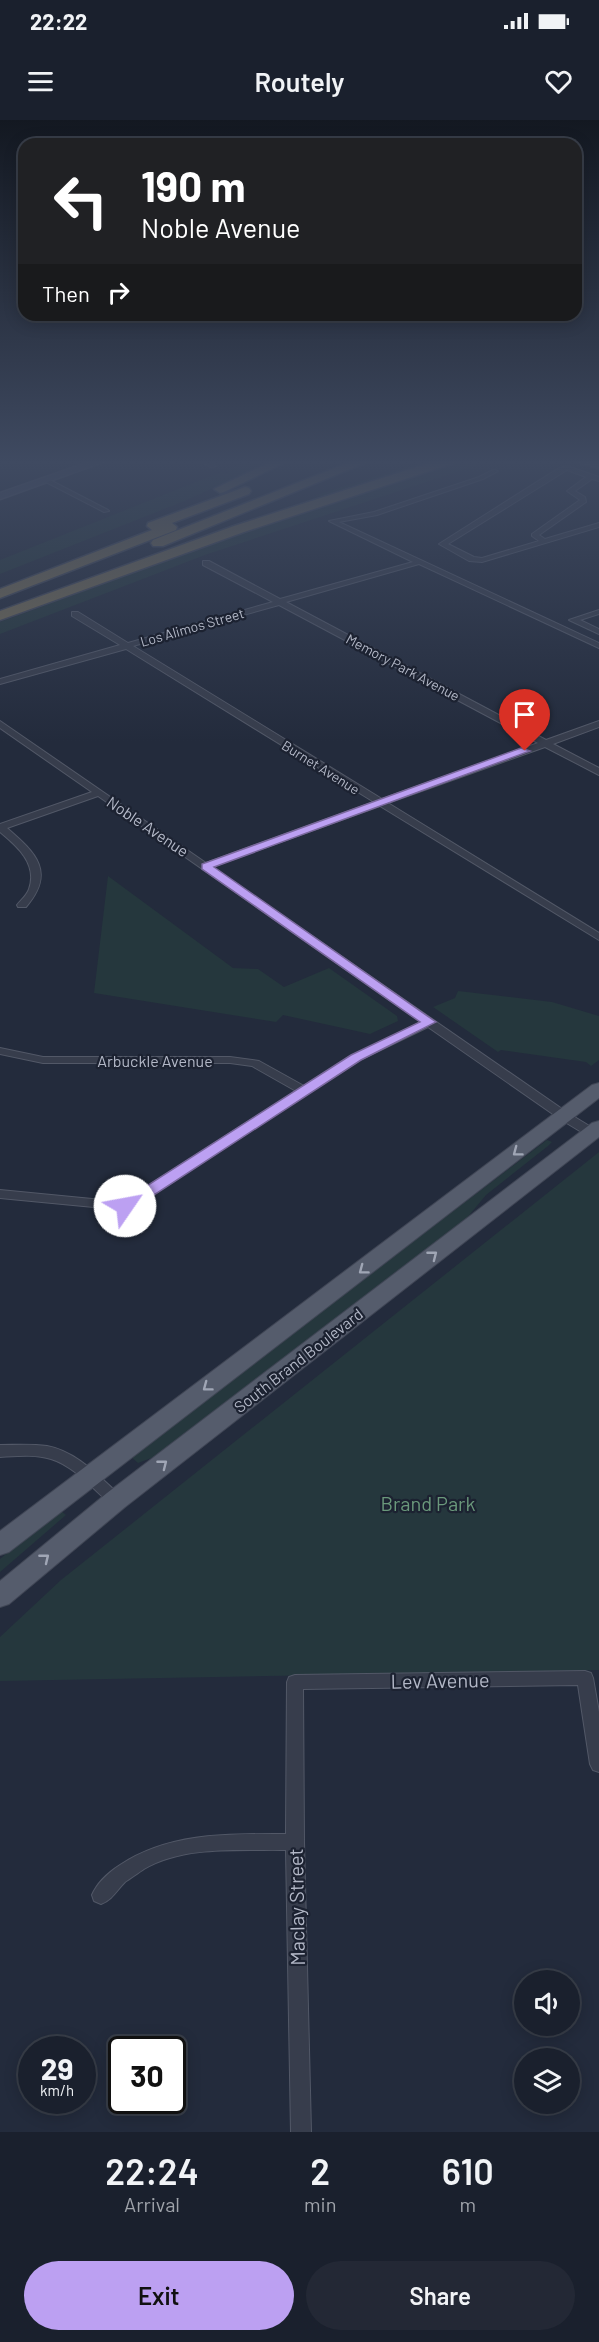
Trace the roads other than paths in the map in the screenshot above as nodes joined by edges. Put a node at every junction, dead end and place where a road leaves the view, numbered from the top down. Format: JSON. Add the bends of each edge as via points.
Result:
{"nodes":[{"id":1,"x":81,"y":554,"type":"edge"},
{"id":2,"x":104,"y":554,"type":"edge"},
{"id":3,"x":107,"y":554,"type":"edge"},
{"id":4,"x":130,"y":554,"type":"edge"},
{"id":5,"x":171,"y":554,"type":"edge"},
{"id":6,"x":402,"y":554,"type":"edge"},
{"id":7,"x":465,"y":554,"type":"edge"},
{"id":8,"x":499,"y":554,"type":"edge"},
{"id":9,"x":419,"y":562,"type":"junction"},
{"id":10,"x":206,"y":563,"type":"dead end"},
{"id":11,"x":0,"y":585,"type":"edge"},
{"id":12,"x":0,"y":595,"type":"edge"},
{"id":13,"x":279,"y":602,"type":"junction"},
{"id":14,"x":0,"y":605,"type":"edge"},
{"id":15,"x":599,"y":612,"type":"edge"},
{"id":16,"x":75,"y":614,"type":"dead end"},
{"id":17,"x":0,"y":616,"type":"edge"},
{"id":18,"x":599,"y":632,"type":"edge"},
{"id":19,"x":126,"y":646,"type":"junction"},
{"id":20,"x":599,"y":646,"type":"edge"},
{"id":21,"x":0,"y":682,"type":"edge"},
{"id":22,"x":0,"y":724,"type":"edge"},
{"id":23,"x":599,"y":724,"type":"edge"},
{"id":24,"x":546,"y":743,"type":"junction"},
{"id":25,"x":599,"y":772,"type":"edge"},
{"id":26,"x":99,"y":793,"type":"junction"},
{"id":27,"x":381,"y":803,"type":"junction"},
{"id":28,"x":0,"y":827,"type":"edge"},
{"id":29,"x":206,"y":866,"type":"junction"},
{"id":30,"x":22,"y":905,"type":"dead end"},
{"id":31,"x":599,"y":937,"type":"edge"},
{"id":32,"x":429,"y":1022,"type":"junction"},
{"id":33,"x":0,"y":1051,"type":"edge"},
{"id":34,"x":599,"y":1089,"type":"edge"},
{"id":35,"x":303,"y":1090,"type":"junction"},
{"id":36,"x":564,"y":1116,"type":"junction"},
{"id":37,"x":595,"y":1130,"type":"edge"},
{"id":38,"x":0,"y":1194,"type":"edge"},
{"id":39,"x":0,"y":1451,"type":"edge"},
{"id":40,"x":89,"y":1477,"type":"junction"},
{"id":41,"x":116,"y":1500,"type":"junction"},
{"id":42,"x":0,"y":1545,"type":"edge"},
{"id":43,"x":0,"y":1596,"type":"edge"},
{"id":44,"x":295,"y":1682,"type":"joint"},
{"id":45,"x":599,"y":1764,"type":"edge"},
{"id":46,"x":295,"y":1842,"type":"junction"},
{"id":47,"x":101,"y":1895,"type":"dead end"},
{"id":48,"x":301,"y":2132,"type":"edge"}],
"edges":[{"from":1,"to":11,"type":"highway"},
{"from":2,"to":12,"type":"highway"},
{"from":3,"to":12,"type":"highway"},
{"from":4,"to":14,"type":"highway"},
{"from":5,"to":17,"type":"highway"},
{"from":6,"to":9,"type":"street"},
{"from":7,"to":8,"type":"street","via":[[478,560]]},
{"from":9,"to":13,"type":"street","name":"Los Alimos Street"},
{"from":9,"to":20,"type":"street"},
{"from":10,"to":13,"type":"street","name":"Memory Park Avenue"},
{"from":13,"to":19,"type":"street","name":"Los Alimos Street"},
{"from":13,"to":24,"type":"street","name":"Memory Park Avenue"},
{"from":15,"to":18,"type":"street","via":[[573,620]]},
{"from":16,"to":19,"type":"street","name":"Burnet Avenue"},
{"from":19,"to":21,"type":"street","name":"Los Alimos Street"},
{"from":19,"to":27,"type":"street","name":"Burnet Avenue"},
{"from":22,"to":26,"type":"street","name":"Noble Avenue"},
{"from":23,"to":24,"type":"street"},
{"from":24,"to":25,"type":"street","name":"Memory Park Avenue"},
{"from":24,"to":27,"type":"street"},
{"from":26,"to":28,"type":"street"},
{"from":26,"to":29,"type":"street","name":"Noble Avenue"},
{"from":27,"to":29,"type":"street"},
{"from":27,"to":31,"type":"street","name":"Burnet Avenue"},
{"from":28,"to":30,"type":"street","via":[[33,862],[34,889]]},
{"from":29,"to":32,"type":"street","name":"Noble Avenue"},
{"from":32,"to":35,"type":"street"},
{"from":32,"to":36,"type":"street","name":"Noble Avenue"},
{"from":33,"to":35,"type":"street","name":"Arbuckle Avenue","via":[[43,1060],[255,1063]]},
{"from":34,"to":36,"type":"main road","name":"South Brand Boulevard"},
{"from":35,"to":38,"type":"street","via":[[125,1206]]},
{"from":36,"to":37,"type":"street","name":"Noble Avenue"},
{"from":36,"to":40,"type":"main road","name":"South Brand Boulevard","one_way":true},
{"from":41,"to":37,"type":"main road","name":"South Brand Boulevard","one_way":true},
{"from":39,"to":40,"type":"street","via":[[55,1453]]},
{"from":40,"to":41,"type":"street"},
{"from":40,"to":42,"type":"main road","name":"South Brand Boulevard"},
{"from":43,"to":41,"type":"main road","name":"South Brand Boulevard","one_way":true},
{"from":44,"to":45,"type":"street","name":"Lev Avenue","via":[[585,1678]]},
{"from":44,"to":46,"type":"street","name":"Maclay Street"},
{"from":46,"to":47,"type":"street","via":[[191,1845],[138,1863]]},
{"from":46,"to":48,"type":"street","name":"Maclay Street"}]}
